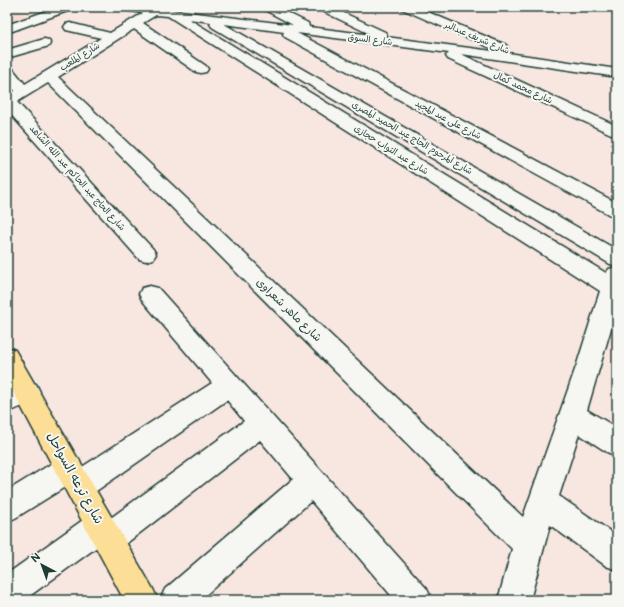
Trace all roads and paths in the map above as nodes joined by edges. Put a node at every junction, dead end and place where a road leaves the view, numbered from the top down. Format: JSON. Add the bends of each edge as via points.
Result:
{"nodes":[{"id":1,"x":69,"y":7,"type":"edge"},
{"id":2,"x":123,"y":7,"type":"edge"},
{"id":3,"x":267,"y":7,"type":"edge"},
{"id":4,"x":322,"y":7,"type":"edge"},
{"id":5,"x":406,"y":7,"type":"edge"},
{"id":6,"x":158,"y":10,"type":"edge"},
{"id":7,"x":206,"y":18,"type":"junction"},
{"id":8,"x":134,"y":23,"type":"junction"},
{"id":9,"x":70,"y":27,"type":"dead end"},
{"id":10,"x":278,"y":28,"type":"junction"},
{"id":11,"x":7,"y":29,"type":"edge"},
{"id":12,"x":318,"y":33,"type":"junction"},
{"id":13,"x":111,"y":37,"type":"junction"},
{"id":14,"x":44,"y":42,"type":"dead end"},
{"id":15,"x":399,"y":43,"type":"junction"},
{"id":16,"x":434,"y":47,"type":"junction"},
{"id":17,"x":7,"y":54,"type":"edge"},
{"id":18,"x":526,"y":59,"type":"junction"},
{"id":19,"x":201,"y":70,"type":"dead end"},
{"id":20,"x":7,"y":71,"type":"edge"},
{"id":21,"x":617,"y":73,"type":"edge"},
{"id":22,"x":49,"y":76,"type":"junction"},
{"id":23,"x":24,"y":92,"type":"junction"},
{"id":24,"x":7,"y":102,"type":"edge"},
{"id":25,"x":611,"y":129,"type":"dead end"},
{"id":26,"x":617,"y":211,"type":"edge"},
{"id":27,"x":146,"y":254,"type":"dead end"},
{"id":28,"x":617,"y":259,"type":"edge"},
{"id":29,"x":614,"y":279,"type":"edge"},
{"id":30,"x":150,"y":294,"type":"dead end"},
{"id":31,"x":7,"y":357,"type":"edge"},
{"id":32,"x":229,"y":385,"type":"junction"},
{"id":33,"x":17,"y":397,"type":"edge"},
{"id":34,"x":572,"y":415,"type":"junction"},
{"id":35,"x":262,"y":423,"type":"junction"},
{"id":36,"x":617,"y":444,"type":"edge"},
{"id":37,"x":74,"y":478,"type":"junction"},
{"id":38,"x":312,"y":481,"type":"junction"},
{"id":39,"x":543,"y":502,"type":"junction"},
{"id":40,"x":7,"y":507,"type":"edge"},
{"id":41,"x":104,"y":532,"type":"junction"},
{"id":42,"x":529,"y":544,"type":"junction"},
{"id":43,"x":617,"y":555,"type":"edge"},
{"id":44,"x":7,"y":593,"type":"edge"},
{"id":45,"x":142,"y":600,"type":"edge"},
{"id":46,"x":176,"y":600,"type":"edge"},
{"id":47,"x":416,"y":600,"type":"edge"},
{"id":48,"x":514,"y":600,"type":"edge"}],
"edges":[{"from":1,"to":11,"type":"street"},
{"from":2,"to":6,"type":"street","name":"شارع السوق"},
{"from":3,"to":12,"type":"street"},
{"from":4,"to":15,"type":"street"},
{"from":5,"to":18,"type":"street","name":"شارع شريف عبدالبر"},
{"from":6,"to":7,"type":"street","name":"شارع السوق"},
{"from":6,"to":8,"type":"street","name":"شارع الملعب"},
{"from":6,"to":29,"type":"street","name":"شارع عبد التواب حجازى"},
{"from":7,"to":10,"type":"street","name":"شارع السوق"},
{"from":7,"to":28,"type":"street","name":"شارع المرحوم الحاج عبد الحميد المصرى"},
{"from":8,"to":13,"type":"street","name":"شارع الملعب"},
{"from":8,"to":19,"type":"street"},
{"from":9,"to":13,"type":"street"},
{"from":10,"to":12,"type":"street","name":"شارع السوق"},
{"from":10,"to":26,"type":"street","name":"شارع على عبد المجيد"},
{"from":12,"to":15,"type":"street","name":"شارع السوق"},
{"from":13,"to":22,"type":"street","name":"شارع الملعب"},
{"from":14,"to":17,"type":"street"},
{"from":15,"to":16,"type":"street","name":"شارع السوق"},
{"from":16,"to":18,"type":"street","name":"شارع السوق"},
{"from":16,"to":25,"type":"street","name":"شارع محمد كمال"},
{"from":18,"to":21,"type":"street","name":"شارع السوق"},
{"from":20,"to":23,"type":"street"},
{"from":22,"to":23,"type":"street","name":"شارع الملعب"},
{"from":22,"to":42,"type":"street","name":"شارع ماهر شعراوى"},
{"from":23,"to":24,"type":"street","name":"شارع الملعب"},
{"from":24,"to":27,"type":"street","name":"شارع الحاج عبد الحاكم عبد الله الشاهد"},
{"from":29,"to":34,"type":"street"},
{"from":30,"to":32,"type":"street"},
{"from":31,"to":33,"type":"main road","name":"شارع ترعه السواحل"},
{"from":32,"to":35,"type":"street"},
{"from":32,"to":37,"type":"street"},
{"from":33,"to":37,"type":"main road","name":"شارع ترعه السواحل"},
{"from":34,"to":36,"type":"street"},
{"from":34,"to":39,"type":"street"},
{"from":35,"to":38,"type":"street"},
{"from":35,"to":41,"type":"street"},
{"from":37,"to":40,"type":"street"},
{"from":37,"to":41,"type":"main road","name":"شارع ترعه السواحل"},
{"from":38,"to":46,"type":"street"},
{"from":38,"to":47,"type":"street"},
{"from":39,"to":42,"type":"street"},
{"from":39,"to":43,"type":"street"},
{"from":41,"to":44,"type":"street"},
{"from":41,"to":45,"type":"main road","name":"شارع ترعه السواحل"},
{"from":42,"to":48,"type":"street"}]}
